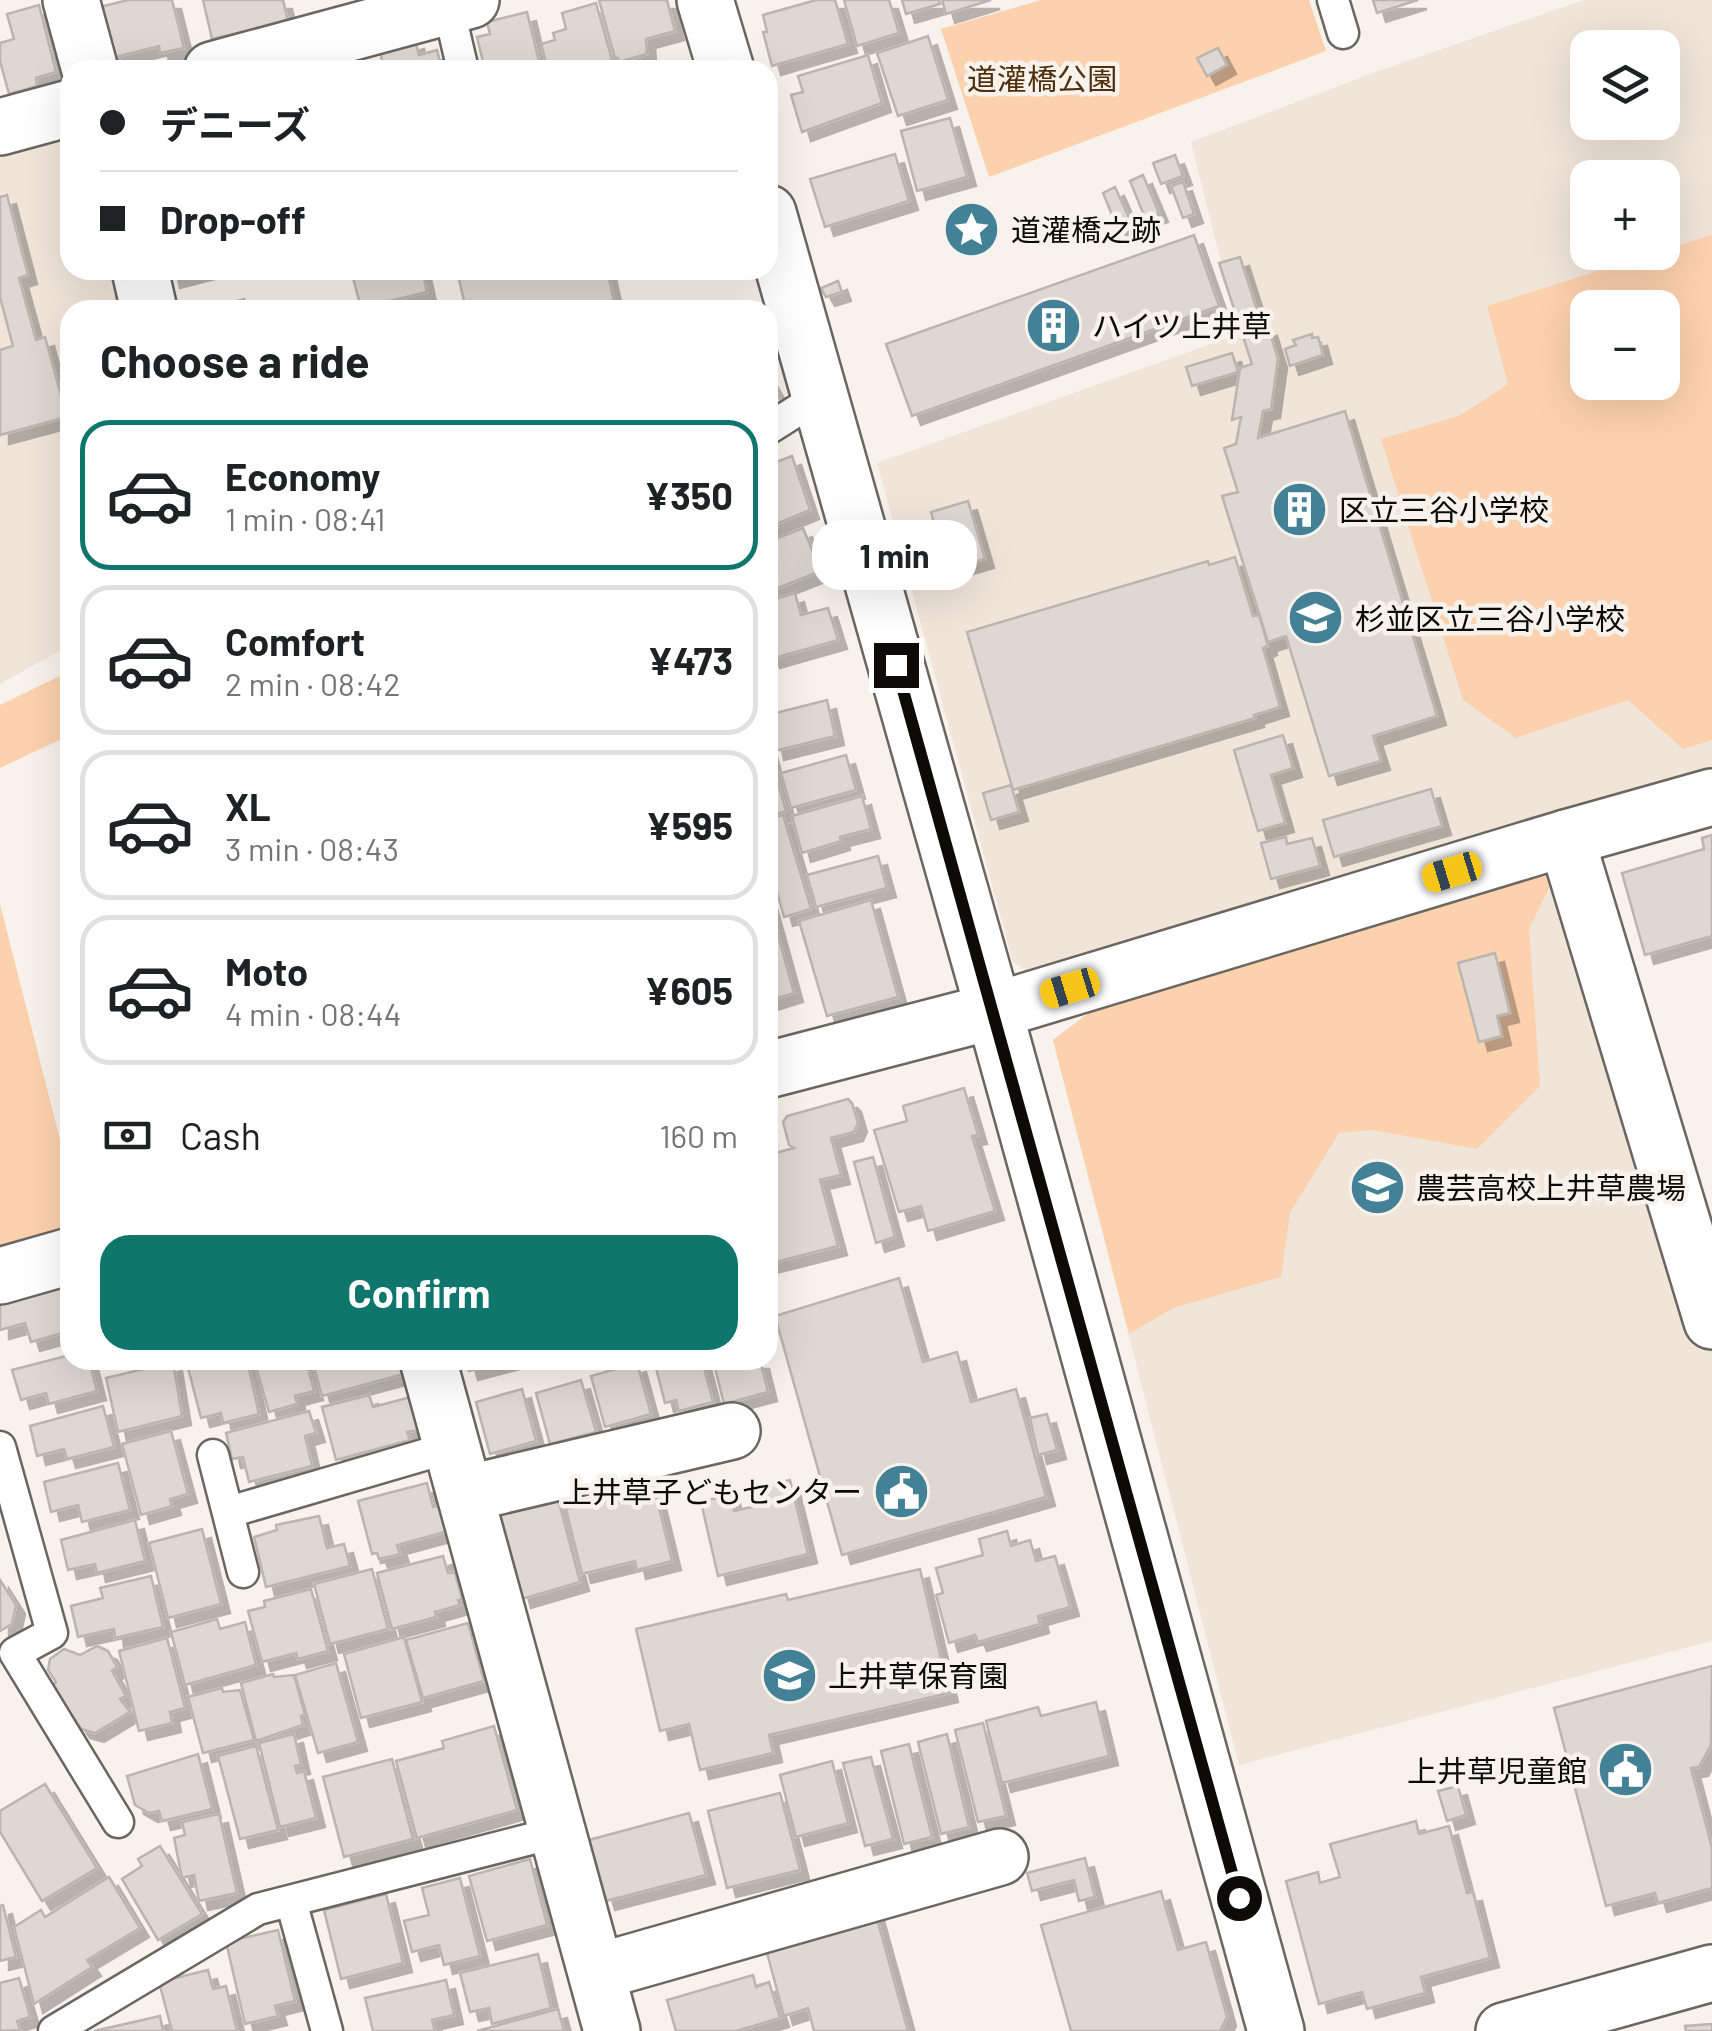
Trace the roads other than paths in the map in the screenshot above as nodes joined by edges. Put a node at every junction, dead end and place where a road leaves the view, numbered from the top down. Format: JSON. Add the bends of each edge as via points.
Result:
{"nodes":[{"id":1,"x":71,"y":0,"type":"edge"},
{"id":2,"x":705,"y":0,"type":"edge"},
{"id":3,"x":1333,"y":0,"type":"edge"},
{"id":4,"x":459,"y":3,"type":"edge"},
{"id":5,"x":1343,"y":33,"type":"dead end"},
{"id":6,"x":87,"y":60,"type":"edge"},
{"id":7,"x":249,"y":60,"type":"edge"},
{"id":8,"x":463,"y":60,"type":"edge"},
{"id":9,"x":723,"y":60,"type":"edge"},
{"id":10,"x":60,"y":111,"type":"edge"},
{"id":11,"x":0,"y":128,"type":"edge"},
{"id":12,"x":778,"y":248,"type":"edge"},
{"id":13,"x":820,"y":396,"type":"junction"},
{"id":14,"x":778,"y":422,"type":"edge"},
{"id":15,"x":1712,"y":796,"type":"edge"},
{"id":16,"x":1566,"y":838,"type":"junction"},
{"id":17,"x":994,"y":1011,"type":"junction"},
{"id":18,"x":778,"y":1067,"type":"edge"},
{"id":19,"x":60,"y":1259,"type":"edge"},
{"id":20,"x":0,"y":1276,"type":"edge"},
{"id":21,"x":1712,"y":1321,"type":"edge"},
{"id":22,"x":431,"y":1370,"type":"edge"},
{"id":23,"x":732,"y":1430,"type":"dead end"},
{"id":24,"x":0,"y":1447,"type":"edge"},
{"id":25,"x":213,"y":1455,"type":"dead end"},
{"id":26,"x":458,"y":1471,"type":"junction"},
{"id":27,"x":228,"y":1512,"type":"junction"},
{"id":28,"x":242,"y":1572,"type":"dead end"},
{"id":29,"x":118,"y":1822,"type":"dead end"},
{"id":30,"x":558,"y":1832,"type":"junction"},
{"id":31,"x":1000,"y":1856,"type":"dead end"},
{"id":32,"x":291,"y":1900,"type":"junction"},
{"id":33,"x":597,"y":1972,"type":"junction"},
{"id":34,"x":1712,"y":1973,"type":"edge"},
{"id":35,"x":54,"y":2031,"type":"edge"},
{"id":36,"x":327,"y":2031,"type":"edge"},
{"id":37,"x":612,"y":2031,"type":"edge"},
{"id":38,"x":1276,"y":2031,"type":"edge"},
{"id":39,"x":1504,"y":2031,"type":"edge"}],
"edges":[{"from":1,"to":6,"type":"street"},
{"from":2,"to":9,"type":"street"},
{"from":3,"to":5,"type":"lane"},
{"from":4,"to":7,"type":"street"},
{"from":4,"to":8,"type":"lane"},
{"from":10,"to":11,"type":"street"},
{"from":12,"to":13,"type":"street"},
{"from":13,"to":14,"type":"lane"},
{"from":13,"to":17,"type":"street"},
{"from":15,"to":16,"type":"street"},
{"from":16,"to":17,"type":"street"},
{"from":16,"to":21,"type":"street"},
{"from":17,"to":18,"type":"street"},
{"from":17,"to":38,"type":"street"},
{"from":19,"to":20,"type":"street"},
{"from":22,"to":26,"type":"street"},
{"from":23,"to":26,"type":"street"},
{"from":24,"to":29,"type":"lane","via":[[52,1633],[15,1654]]},
{"from":25,"to":27,"type":"lane"},
{"from":26,"to":27,"type":"lane"},
{"from":26,"to":30,"type":"street"},
{"from":27,"to":28,"type":"lane"},
{"from":30,"to":32,"type":"lane"},
{"from":30,"to":33,"type":"street"},
{"from":31,"to":33,"type":"street"},
{"from":32,"to":35,"type":"lane","via":[[258,1909]]},
{"from":32,"to":36,"type":"lane"},
{"from":33,"to":37,"type":"street"},
{"from":34,"to":39,"type":"street"}]}
